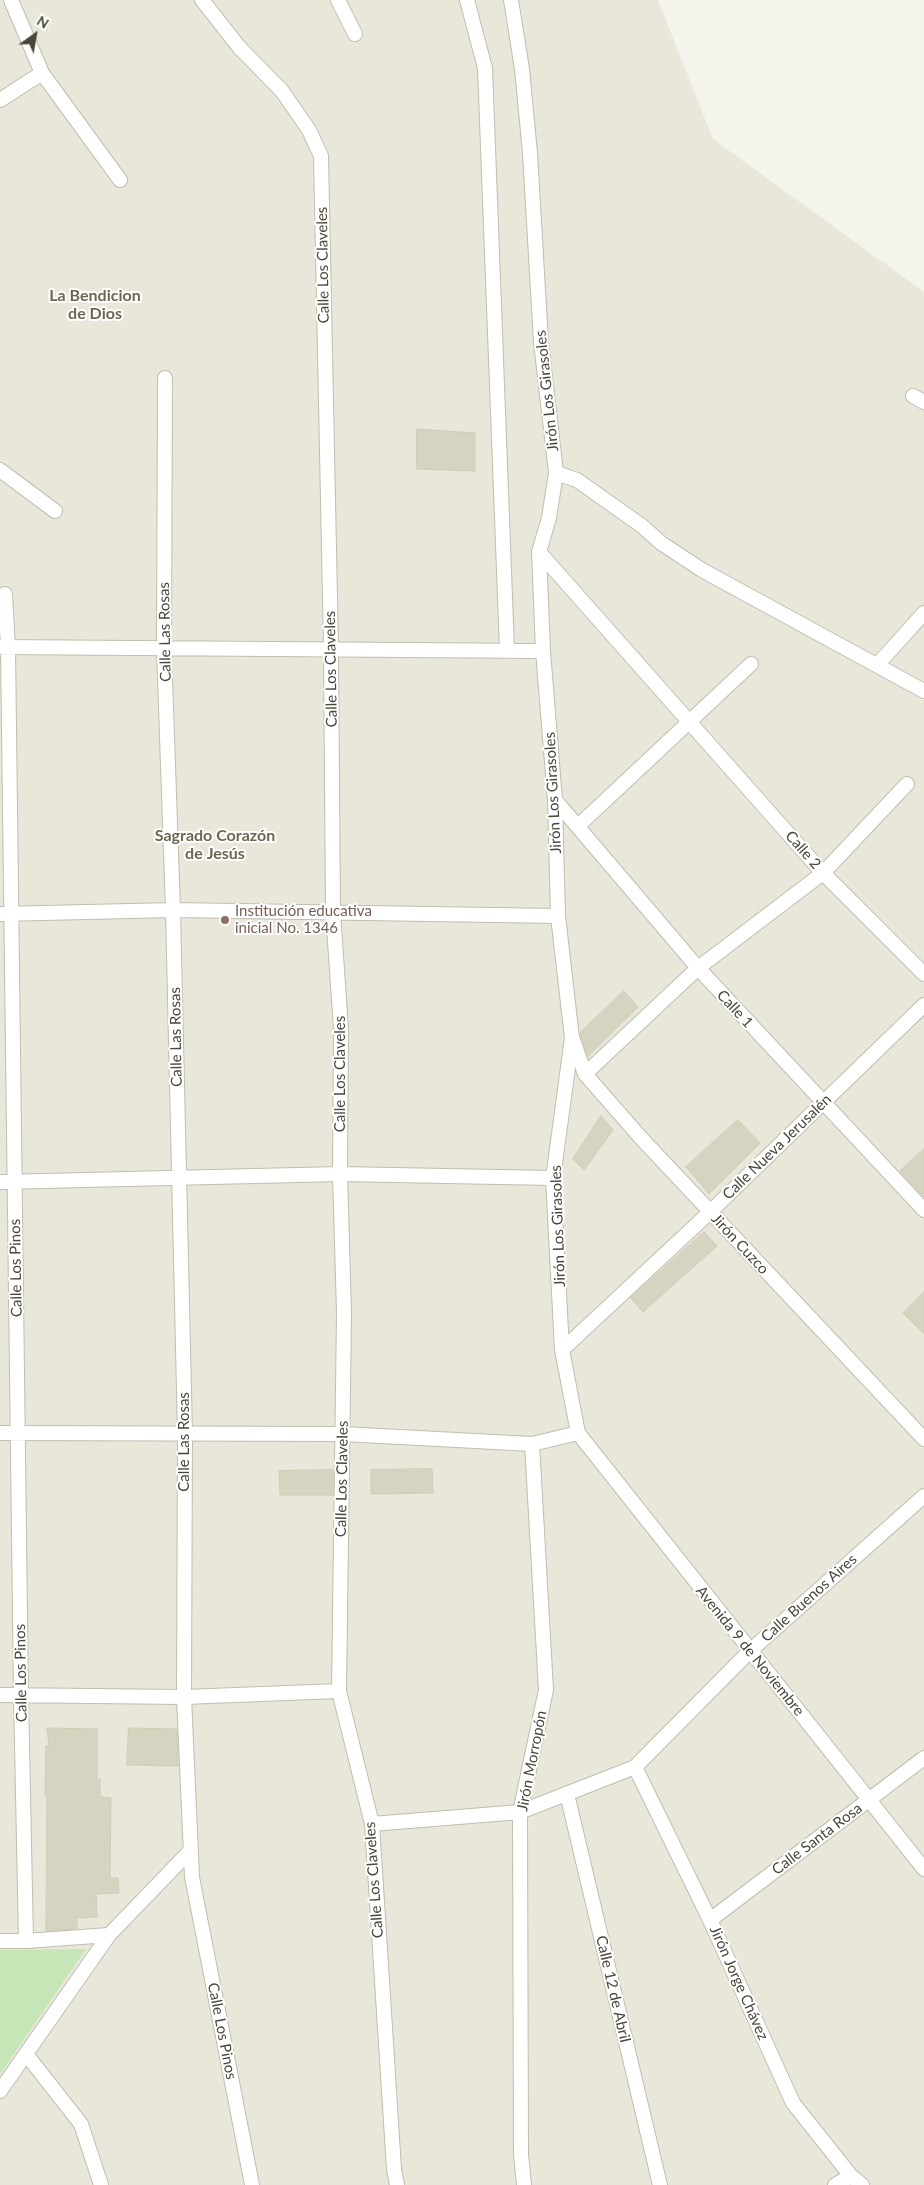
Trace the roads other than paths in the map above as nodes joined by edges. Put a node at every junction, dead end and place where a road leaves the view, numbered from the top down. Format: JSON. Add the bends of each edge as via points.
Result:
{"nodes":[{"id":1,"x":12,"y":0,"type":"edge"},
{"id":2,"x":202,"y":0,"type":"edge"},
{"id":3,"x":338,"y":0,"type":"edge"},
{"id":4,"x":467,"y":0,"type":"edge"},
{"id":5,"x":511,"y":0,"type":"edge"},
{"id":6,"x":355,"y":34,"type":"dead end"},
{"id":7,"x":42,"y":73,"type":"junction"},
{"id":8,"x":0,"y":100,"type":"edge"},
{"id":9,"x":120,"y":180,"type":"dead end"},
{"id":10,"x":165,"y":378,"type":"dead end"},
{"id":11,"x":0,"y":470,"type":"edge"},
{"id":12,"x":556,"y":474,"type":"junction"},
{"id":13,"x":55,"y":511,"type":"dead end"},
{"id":14,"x":539,"y":552,"type":"junction"},
{"id":15,"x":5,"y":594,"type":"dead end"},
{"id":16,"x":924,"y":613,"type":"edge"},
{"id":17,"x":4,"y":647,"type":"edge"},
{"id":18,"x":331,"y":648,"type":"junction"},
{"id":19,"x":164,"y":649,"type":"junction"},
{"id":20,"x":506,"y":650,"type":"junction"},
{"id":21,"x":543,"y":651,"type":"junction"},
{"id":22,"x":751,"y":664,"type":"dead end"},
{"id":23,"x":878,"y":664,"type":"junction"},
{"id":24,"x":924,"y":691,"type":"edge"},
{"id":25,"x":689,"y":720,"type":"junction"},
{"id":26,"x":907,"y":784,"type":"dead end"},
{"id":27,"x":555,"y":800,"type":"junction"},
{"id":28,"x":578,"y":826,"type":"junction"},
{"id":29,"x":823,"y":873,"type":"junction"},
{"id":30,"x":173,"y":910,"type":"junction"},
{"id":31,"x":333,"y":912,"type":"junction"},
{"id":32,"x":6,"y":914,"type":"edge"},
{"id":33,"x":558,"y":916,"type":"junction"},
{"id":34,"x":698,"y":968,"type":"junction"},
{"id":35,"x":924,"y":974,"type":"edge"},
{"id":36,"x":924,"y":1005,"type":"edge"},
{"id":37,"x":572,"y":1038,"type":"junction"},
{"id":38,"x":585,"y":1074,"type":"junction"},
{"id":39,"x":823,"y":1103,"type":"junction"},
{"id":40,"x":340,"y":1174,"type":"junction"},
{"id":41,"x":553,"y":1178,"type":"junction"},
{"id":42,"x":179,"y":1179,"type":"junction"},
{"id":43,"x":0,"y":1182,"type":"edge"},
{"id":44,"x":14,"y":1182,"type":"junction"},
{"id":45,"x":924,"y":1210,"type":"edge"},
{"id":46,"x":710,"y":1212,"type":"junction"},
{"id":47,"x":562,"y":1350,"type":"junction"},
{"id":48,"x":18,"y":1432,"type":"junction"},
{"id":49,"x":0,"y":1433,"type":"edge"},
{"id":50,"x":578,"y":1433,"type":"junction"},
{"id":51,"x":185,"y":1434,"type":"junction"},
{"id":52,"x":343,"y":1434,"type":"junction"},
{"id":53,"x":924,"y":1439,"type":"edge"},
{"id":54,"x":532,"y":1444,"type":"junction"},
{"id":55,"x":924,"y":1496,"type":"edge"},
{"id":56,"x":750,"y":1651,"type":"junction"},
{"id":57,"x":339,"y":1691,"type":"junction"},
{"id":58,"x":0,"y":1695,"type":"edge"},
{"id":59,"x":20,"y":1695,"type":"junction"},
{"id":60,"x":184,"y":1696,"type":"junction"},
{"id":61,"x":924,"y":1758,"type":"edge"},
{"id":62,"x":635,"y":1767,"type":"junction"},
{"id":63,"x":567,"y":1794,"type":"junction"},
{"id":64,"x":870,"y":1800,"type":"junction"},
{"id":65,"x":520,"y":1812,"type":"junction"},
{"id":66,"x":372,"y":1824,"type":"junction"},
{"id":67,"x":191,"y":1850,"type":"junction"},
{"id":68,"x":924,"y":1869,"type":"edge"},
{"id":69,"x":710,"y":1920,"type":"junction"},
{"id":70,"x":109,"y":1935,"type":"junction"},
{"id":71,"x":0,"y":1941,"type":"edge"},
{"id":72,"x":26,"y":1941,"type":"junction"},
{"id":73,"x":26,"y":2054,"type":"junction"},
{"id":74,"x":0,"y":2091,"type":"edge"},
{"id":75,"x":856,"y":2181,"type":"edge"},
{"id":76,"x":101,"y":2185,"type":"edge"},
{"id":77,"x":252,"y":2185,"type":"edge"},
{"id":78,"x":397,"y":2185,"type":"edge"},
{"id":79,"x":524,"y":2185,"type":"edge"},
{"id":80,"x":660,"y":2185,"type":"edge"},
{"id":81,"x":835,"y":2185,"type":"edge"}],
"edges":[{"from":1,"to":7,"type":"street"},
{"from":2,"to":18,"type":"street","name":"Calle Los Claveles","via":[[239,47],[282,92],[309,130],[321,156]]},
{"from":3,"to":6,"type":"street"},
{"from":4,"to":20,"type":"street","via":[[485,68]]},
{"from":5,"to":12,"type":"street","name":"Jirón Los Girasoles","via":[[522,69],[541,342]]},
{"from":7,"to":8,"type":"street"},
{"from":7,"to":9,"type":"street"},
{"from":10,"to":19,"type":"street","name":"Calle Las Rosas"},
{"from":11,"to":13,"type":"street"},
{"from":12,"to":14,"type":"street","name":"Jirón Los Girasoles","via":[[549,518]]},
{"from":12,"to":23,"type":"street","via":[[577,480],[642,526],[660,543],[702,570]]},
{"from":14,"to":21,"type":"street","name":"Jirón Los Girasoles"},
{"from":14,"to":25,"type":"street","name":"Calle 2"},
{"from":15,"to":17,"type":"street","name":"Calle Los Pinos"},
{"from":16,"to":23,"type":"street"},
{"from":17,"to":19,"type":"street"},
{"from":17,"to":32,"type":"street","name":"Calle Los Pinos"},
{"from":18,"to":19,"type":"street"},
{"from":18,"to":20,"type":"street"},
{"from":18,"to":31,"type":"street","name":"Calle Los Claveles"},
{"from":19,"to":30,"type":"street","name":"Calle Las Rosas"},
{"from":20,"to":21,"type":"street"},
{"from":21,"to":27,"type":"street","name":"Jirón Los Girasoles"},
{"from":22,"to":25,"type":"street"},
{"from":23,"to":24,"type":"street"},
{"from":25,"to":28,"type":"street"},
{"from":25,"to":29,"type":"street","name":"Calle 2"},
{"from":26,"to":29,"type":"street"},
{"from":27,"to":28,"type":"street","name":"Calle 1"},
{"from":27,"to":33,"type":"street","name":"Jirón Los Girasoles"},
{"from":28,"to":34,"type":"street","name":"Calle 1"},
{"from":29,"to":34,"type":"street"},
{"from":29,"to":35,"type":"street","name":"Calle 2"},
{"from":30,"to":31,"type":"street"},
{"from":30,"to":32,"type":"street"},
{"from":30,"to":42,"type":"street","name":"Calle Las Rosas"},
{"from":31,"to":33,"type":"street"},
{"from":31,"to":40,"type":"street","name":"Calle Los Claveles","via":[[341,1029]]},
{"from":32,"to":44,"type":"street","name":"Calle Los Pinos"},
{"from":33,"to":37,"type":"street","name":"Jirón Los Girasoles"},
{"from":34,"to":38,"type":"street"},
{"from":34,"to":39,"type":"street","name":"Calle 1"},
{"from":36,"to":39,"type":"street","name":"Calle Nueva Jerusalén"},
{"from":37,"to":38,"type":"street","name":"Jirón Cuzco"},
{"from":37,"to":41,"type":"street","name":"Jirón Los Girasoles"},
{"from":38,"to":46,"type":"street","name":"Jirón Cuzco"},
{"from":39,"to":45,"type":"street","name":"Calle 1"},
{"from":39,"to":46,"type":"street","name":"Calle Nueva Jerusalén"},
{"from":40,"to":41,"type":"street"},
{"from":40,"to":42,"type":"street"},
{"from":40,"to":52,"type":"street","name":"Calle Los Claveles"},
{"from":41,"to":47,"type":"street","name":"Jirón Los Girasoles"},
{"from":42,"to":44,"type":"street"},
{"from":42,"to":51,"type":"street","name":"Calle Las Rosas"},
{"from":43,"to":44,"type":"street"},
{"from":44,"to":48,"type":"street","name":"Calle Los Pinos"},
{"from":46,"to":47,"type":"street","name":"Calle Nueva Jerusalén"},
{"from":46,"to":53,"type":"street","name":"Jirón Cuzco"},
{"from":47,"to":50,"type":"street","name":"Jirón Los Girasoles"},
{"from":48,"to":49,"type":"street"},
{"from":48,"to":51,"type":"street"},
{"from":48,"to":59,"type":"street","name":"Calle Los Pinos"},
{"from":50,"to":54,"type":"street"},
{"from":50,"to":56,"type":"street","name":"Avenida 9 de Noviembre"},
{"from":51,"to":52,"type":"street"},
{"from":51,"to":60,"type":"street","name":"Calle Las Rosas"},
{"from":52,"to":54,"type":"street"},
{"from":52,"to":57,"type":"street","name":"Calle Los Claveles"},
{"from":54,"to":65,"type":"street","name":"Jirón Morropón","via":[[546,1690]]},
{"from":55,"to":56,"type":"street","name":"Calle Buenos Aires"},
{"from":56,"to":62,"type":"street","name":"Calle Buenos Aires"},
{"from":56,"to":64,"type":"street","name":"Avenida 9 de Noviembre"},
{"from":57,"to":60,"type":"street"},
{"from":57,"to":66,"type":"street","name":"Calle Los Claveles"},
{"from":58,"to":59,"type":"street"},
{"from":59,"to":60,"type":"street"},
{"from":59,"to":72,"type":"street","name":"Calle Los Pinos"},
{"from":60,"to":67,"type":"street","name":"Calle Los Pinos"},
{"from":61,"to":64,"type":"street","name":"Calle Santa Rosa"},
{"from":62,"to":63,"type":"street"},
{"from":62,"to":69,"type":"street","name":"Jirón Jorge Chávez"},
{"from":63,"to":65,"type":"street"},
{"from":63,"to":80,"type":"street","name":"Calle 12 de Abril"},
{"from":64,"to":68,"type":"street","name":"Avenida 9 de Noviembre"},
{"from":64,"to":69,"type":"street","name":"Calle Santa Rosa"},
{"from":65,"to":66,"type":"street"},
{"from":65,"to":79,"type":"street","name":"Jirón Morropón","via":[[521,2145]]},
{"from":66,"to":78,"type":"street","name":"Calle Los Claveles"},
{"from":67,"to":70,"type":"street"},
{"from":67,"to":77,"type":"street","name":"Calle Los Pinos","via":[[192,1877]]},
{"from":69,"to":75,"type":"street","name":"Jirón Jorge Chávez","via":[[793,2103]]},
{"from":70,"to":72,"type":"street"},
{"from":70,"to":73,"type":"street"},
{"from":71,"to":72,"type":"street"},
{"from":73,"to":74,"type":"street"},
{"from":73,"to":76,"type":"street","via":[[80,2124]]},
{"from":75,"to":81,"type":"street"}]}
